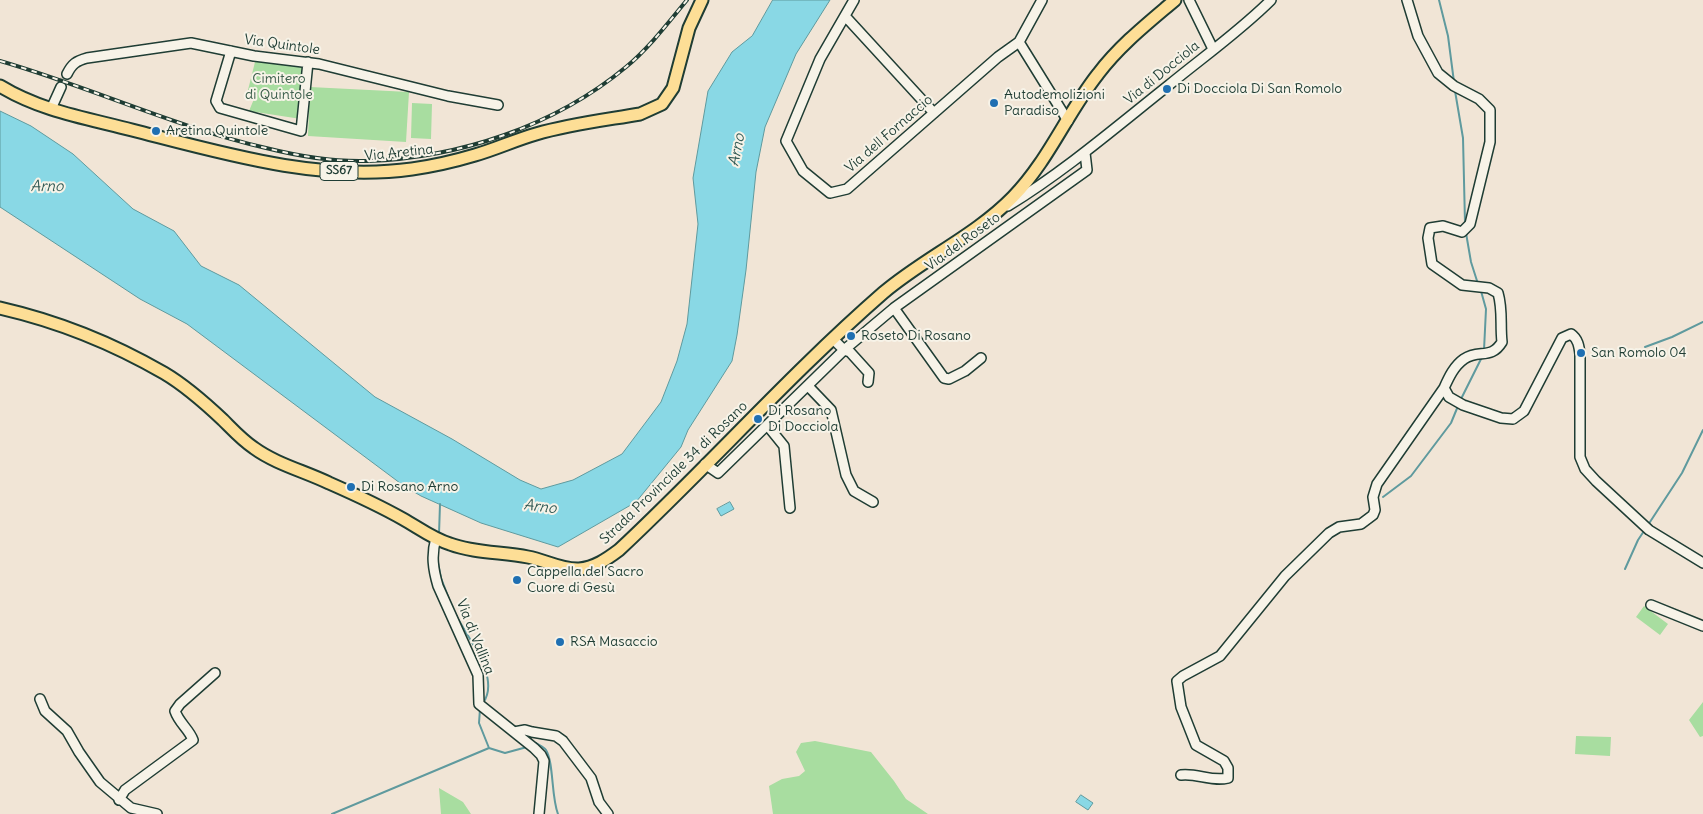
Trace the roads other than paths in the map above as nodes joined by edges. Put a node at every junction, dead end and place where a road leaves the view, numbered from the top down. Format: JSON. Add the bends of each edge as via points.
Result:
{"nodes":[{"id":1,"x":702,"y":0,"type":"edge"},
{"id":2,"x":854,"y":0,"type":"edge"},
{"id":3,"x":1042,"y":0,"type":"edge"},
{"id":4,"x":1175,"y":0,"type":"edge"},
{"id":5,"x":1189,"y":0,"type":"edge"},
{"id":6,"x":1271,"y":0,"type":"edge"},
{"id":7,"x":1408,"y":0,"type":"edge"},
{"id":8,"x":845,"y":16,"type":"junction"},
{"id":9,"x":1018,"y":42,"type":"junction"},
{"id":10,"x":1213,"y":49,"type":"junction"},
{"id":11,"x":231,"y":51,"type":"junction"},
{"id":12,"x":308,"y":62,"type":"junction"},
{"id":13,"x":67,"y":74,"type":"tunnel mouth"},
{"id":14,"x":0,"y":86,"type":"edge"},
{"id":15,"x":61,"y":87,"type":"tunnel mouth"},
{"id":16,"x":498,"y":105,"type":"dead end"},
{"id":17,"x":50,"y":109,"type":"junction"},
{"id":18,"x":934,"y":113,"type":"junction"},
{"id":19,"x":1068,"y":121,"type":"junction"},
{"id":20,"x":1085,"y":153,"type":"junction"},
{"id":21,"x":993,"y":216,"type":"junction"},
{"id":22,"x":0,"y":308,"type":"edge"},
{"id":23,"x":894,"y":308,"type":"junction"},
{"id":24,"x":833,"y":339,"type":"junction"},
{"id":25,"x":844,"y":350,"type":"junction"},
{"id":26,"x":981,"y":358,"type":"dead end"},
{"id":27,"x":868,"y":382,"type":"dead end"},
{"id":28,"x":808,"y":386,"type":"junction"},
{"id":29,"x":1444,"y":388,"type":"junction"},
{"id":30,"x":767,"y":426,"type":"junction"},
{"id":31,"x":705,"y":464,"type":"junction"},
{"id":32,"x":873,"y":502,"type":"dead end"},
{"id":33,"x":790,"y":508,"type":"dead end"},
{"id":34,"x":438,"y":539,"type":"junction"},
{"id":35,"x":1703,"y":563,"type":"edge"},
{"id":36,"x":1651,"y":606,"type":"dead end"},
{"id":37,"x":1703,"y":626,"type":"edge"},
{"id":38,"x":215,"y":673,"type":"dead end"},
{"id":39,"x":40,"y":699,"type":"dead end"},
{"id":40,"x":514,"y":732,"type":"junction"},
{"id":41,"x":1181,"y":775,"type":"dead end"},
{"id":42,"x":119,"y":800,"type":"junction"},
{"id":43,"x":157,"y":814,"type":"edge"},
{"id":44,"x":539,"y":814,"type":"edge"},
{"id":45,"x":608,"y":814,"type":"edge"}],
"edges":[{"from":1,"to":17,"type":"main road","name":"Via Aretina","number":"SS67","via":[[689,28],[673,88],[662,104],[652,110],[536,134],[475,155],[413,169],[354,172],[283,164],[211,150]]},
{"from":2,"to":8,"type":"street","name":"Via dell Fornaccio"},
{"from":3,"to":9,"type":"street"},
{"from":4,"to":19,"type":"main road","name":"Strada Provinciale 34 di Rosano","via":[[1121,48],[1098,74]]},
{"from":5,"to":10,"type":"street"},
{"from":6,"to":10,"type":"street","name":"Via di Docciola","via":[[1249,22]]},
{"from":7,"to":29,"type":"street","via":[[1418,36],[1438,73],[1490,110],[1490,142],[1470,224],[1462,232],[1443,226],[1430,228],[1428,238],[1432,264],[1462,286],[1489,288],[1498,293],[1502,307],[1502,342],[1498,350],[1465,359],[1451,372]]},
{"from":8,"to":18,"type":"street"},
{"from":8,"to":18,"type":"street","name":"Via dell Fornaccio","via":[[820,59],[786,141],[803,171],[830,193],[847,189]]},
{"from":9,"to":18,"type":"street","name":"Via dell Fornaccio"},
{"from":9,"to":19,"type":"street"},
{"from":10,"to":20,"type":"street","name":"Via di Docciola"},
{"from":11,"to":12,"type":"street","name":"Via Quintole"},
{"from":11,"to":12,"type":"street","via":[[216,101],[220,108],[301,131]]},
{"from":11,"to":13,"type":"street","name":"Via Quintole","via":[[192,43],[78,60]]},
{"from":12,"to":16,"type":"street","name":"Via Quintole"},
{"from":14,"to":17,"type":"main road","name":"Via Aretina","number":"SS67"},
{"from":15,"to":17,"type":"street"},
{"from":19,"to":21,"type":"main road","name":"Strada Provinciale 34 di Rosano","via":[[1038,168]]},
{"from":20,"to":21,"type":"street","name":"Via di Docciola"},
{"from":20,"to":23,"type":"street","name":"Via del Roseto","via":[[1086,170]]},
{"from":21,"to":24,"type":"main road","name":"Strada Provinciale 34 di Rosano","via":[[885,292]]},
{"from":22,"to":34,"type":"main road","name":"Strada Provinciale 34 di Rosano","via":[[67,328],[140,360],[188,390],[263,454],[379,506]]},
{"from":23,"to":25,"type":"street","name":"Via del Roseto"},
{"from":23,"to":26,"type":"street","via":[[944,378],[949,379]]},
{"from":24,"to":25,"type":"street"},
{"from":24,"to":31,"type":"main road","name":"Strada Provinciale 34 di Rosano"},
{"from":25,"to":27,"type":"street","via":[[870,373]]},
{"from":25,"to":28,"type":"street","name":"Via del Roseto"},
{"from":28,"to":30,"type":"street","name":"Via del Roseto"},
{"from":28,"to":32,"type":"street","via":[[831,410],[846,475],[854,491]]},
{"from":29,"to":35,"type":"street","via":[[1449,397],[1459,403],[1501,418],[1514,419],[1524,411],[1558,343],[1566,335],[1574,336],[1580,354],[1580,457],[1585,469],[1649,530]]},
{"from":29,"to":41,"type":"street","via":[[1377,484],[1373,515],[1361,524],[1339,527],[1329,533],[1285,576],[1220,656],[1177,681],[1181,707],[1196,745],[1224,761],[1228,768],[1228,778],[1217,780]]},
{"from":30,"to":31,"type":"street","name":"Via del Roseto","via":[[718,474]]},
{"from":30,"to":33,"type":"street","via":[[784,446]]},
{"from":31,"to":34,"type":"main road","name":"Strada Provinciale 34 di Rosano","via":[[619,550],[606,560],[584,568],[570,569],[516,554],[462,548]]},
{"from":34,"to":40,"type":"street","name":"Via di Vallina","via":[[432,551],[434,572],[478,675],[481,706]]},
{"from":36,"to":37,"type":"street"},
{"from":38,"to":42,"type":"street","via":[[175,711],[193,740],[125,790]]},
{"from":39,"to":42,"type":"street","via":[[45,711],[67,731],[100,782]]},
{"from":40,"to":44,"type":"street","name":"Via di Vallina","via":[[544,761]]},
{"from":40,"to":45,"type":"street","via":[[525,730],[556,736],[563,742],[591,778],[599,802]]},
{"from":42,"to":43,"type":"street","via":[[131,808]]}]}
